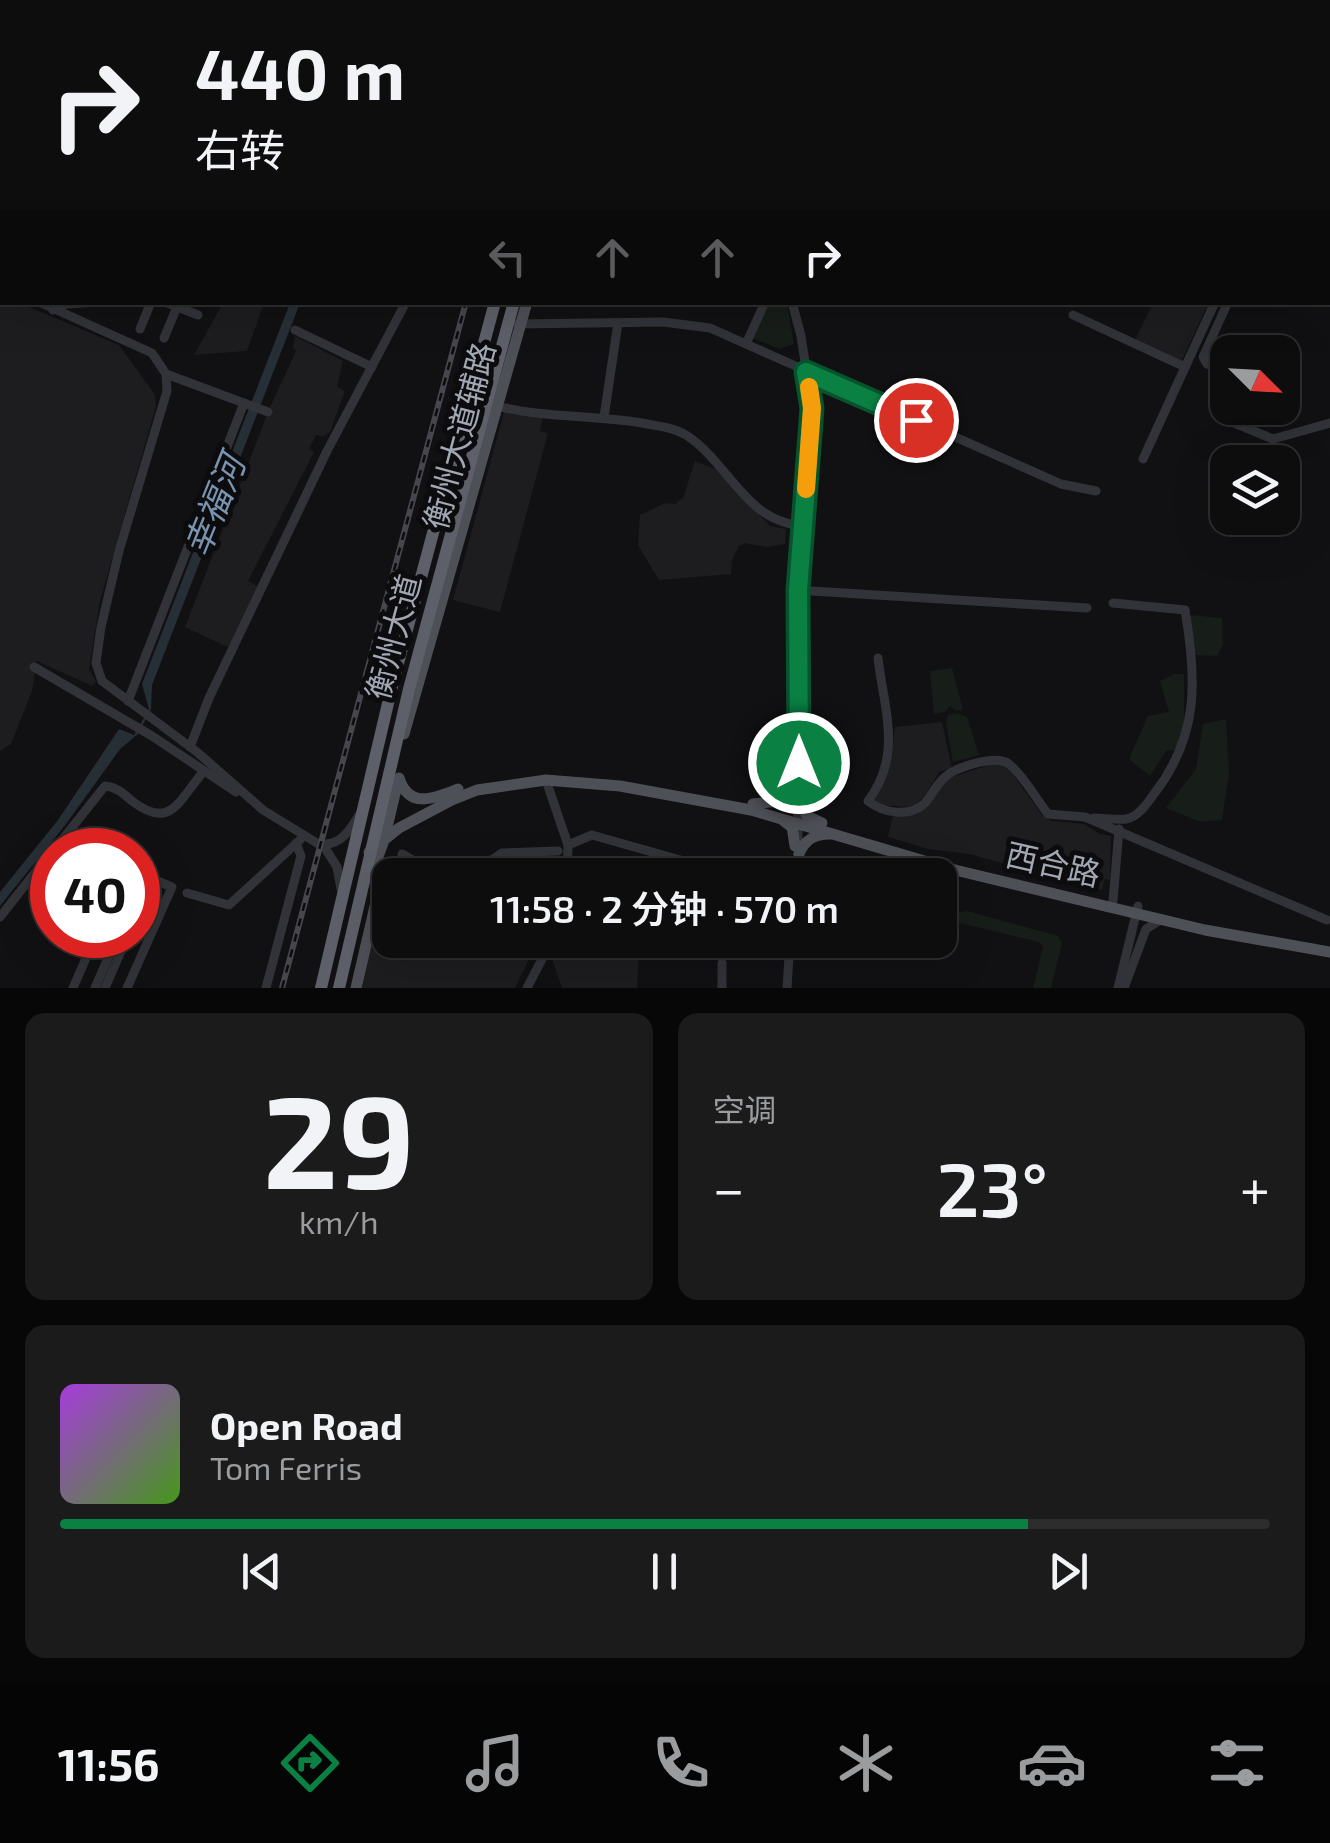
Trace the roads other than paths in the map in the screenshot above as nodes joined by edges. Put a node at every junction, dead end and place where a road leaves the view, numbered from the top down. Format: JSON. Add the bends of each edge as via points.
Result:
{"nodes":[{"id":1,"x":44,"y":305,"type":"edge"},
{"id":2,"x":64,"y":305,"type":"edge"},
{"id":3,"x":150,"y":305,"type":"edge"},
{"id":4,"x":178,"y":305,"type":"edge"},
{"id":5,"x":404,"y":305,"type":"edge"},
{"id":6,"x":494,"y":305,"type":"edge"},
{"id":7,"x":516,"y":305,"type":"edge"},
{"id":8,"x":525,"y":305,"type":"edge"},
{"id":9,"x":764,"y":305,"type":"edge"},
{"id":10,"x":792,"y":305,"type":"edge"},
{"id":11,"x":1213,"y":305,"type":"edge"},
{"id":12,"x":1227,"y":305,"type":"edge"},
{"id":13,"x":52,"y":310,"type":"junction"},
{"id":14,"x":198,"y":315,"type":"dead end"},
{"id":15,"x":1072,"y":315,"type":"dead end"},
{"id":16,"x":618,"y":323,"type":"junction"},
{"id":17,"x":513,"y":324,"type":"junction"},
{"id":18,"x":140,"y":329,"type":"dead end"},
{"id":19,"x":294,"y":330,"type":"dead end"},
{"id":20,"x":1213,"y":335,"type":"edge"},
{"id":21,"x":164,"y":338,"type":"dead end"},
{"id":22,"x":1210,"y":342,"type":"edge"},
{"id":23,"x":746,"y":344,"type":"junction"},
{"id":24,"x":1210,"y":365,"type":"edge"},
{"id":25,"x":372,"y":367,"type":"junction"},
{"id":26,"x":1185,"y":368,"type":"junction"},
{"id":27,"x":804,"y":372,"type":"junction"},
{"id":28,"x":166,"y":374,"type":"junction"},
{"id":29,"x":245,"y":403,"type":"junction"},
{"id":30,"x":497,"y":406,"type":"junction"},
{"id":31,"x":266,"y":411,"type":"dead end"},
{"id":32,"x":604,"y":416,"type":"junction"},
{"id":33,"x":1330,"y":423,"type":"edge"},
{"id":34,"x":1238,"y":425,"type":"edge"},
{"id":35,"x":1143,"y":459,"type":"dead end"},
{"id":36,"x":1096,"y":491,"type":"dead end"},
{"id":37,"x":797,"y":524,"type":"junction"},
{"id":38,"x":794,"y":590,"type":"junction"},
{"id":39,"x":1114,"y":603,"type":"dead end"},
{"id":40,"x":1087,"y":608,"type":"dead end"},
{"id":41,"x":878,"y":658,"type":"dead end"},
{"id":42,"x":34,"y":667,"type":"dead end"},
{"id":43,"x":128,"y":701,"type":"junction"},
{"id":44,"x":190,"y":746,"type":"junction"},
{"id":45,"x":395,"y":759,"type":"junction"},
{"id":46,"x":204,"y":771,"type":"junction"},
{"id":47,"x":399,"y":778,"type":"junction"},
{"id":48,"x":546,"y":780,"type":"junction"},
{"id":49,"x":796,"y":792,"type":"junction"},
{"id":50,"x":753,"y":804,"type":"junction"},
{"id":51,"x":264,"y":810,"type":"junction"},
{"id":52,"x":360,"y":813,"type":"junction"},
{"id":53,"x":776,"y":817,"type":"junction"},
{"id":54,"x":1084,"y":818,"type":"junction"},
{"id":55,"x":797,"y":819,"type":"junction"},
{"id":56,"x":1119,"y":819,"type":"junction"},
{"id":57,"x":822,"y":823,"type":"junction"},
{"id":58,"x":72,"y":828,"type":"edge"},
{"id":59,"x":1119,"y":832,"type":"junction"},
{"id":60,"x":837,"y":834,"type":"junction"},
{"id":61,"x":306,"y":835,"type":"junction"},
{"id":62,"x":384,"y":840,"type":"junction"},
{"id":63,"x":296,"y":843,"type":"junction"},
{"id":64,"x":320,"y":843,"type":"junction"},
{"id":65,"x":568,"y":845,"type":"junction"},
{"id":66,"x":797,"y":850,"type":"junction"},
{"id":67,"x":558,"y":851,"type":"dead end"},
{"id":68,"x":402,"y":854,"type":"dead end"},
{"id":69,"x":382,"y":858,"type":"edge"},
{"id":70,"x":383,"y":858,"type":"edge"},
{"id":71,"x":409,"y":858,"type":"edge"},
{"id":72,"x":495,"y":858,"type":"edge"},
{"id":73,"x":568,"y":858,"type":"edge"},
{"id":74,"x":673,"y":858,"type":"edge"},
{"id":75,"x":797,"y":858,"type":"edge"},
{"id":76,"x":30,"y":880,"type":"edge"},
{"id":77,"x":160,"y":882,"type":"edge"},
{"id":78,"x":341,"y":892,"type":"junction"},
{"id":79,"x":187,"y":893,"type":"dead end"},
{"id":80,"x":372,"y":896,"type":"edge"},
{"id":81,"x":1113,"y":900,"type":"junction"},
{"id":82,"x":1140,"y":910,"type":"junction"},
{"id":83,"x":372,"y":913,"type":"edge"},
{"id":84,"x":160,"y":914,"type":"edge"},
{"id":85,"x":0,"y":916,"type":"edge"},
{"id":86,"x":1162,"y":919,"type":"junction"},
{"id":87,"x":1328,"y":920,"type":"dead end"},
{"id":88,"x":1330,"y":950,"type":"edge"},
{"id":89,"x":86,"y":958,"type":"edge"},
{"id":90,"x":110,"y":958,"type":"edge"},
{"id":91,"x":113,"y":958,"type":"edge"},
{"id":92,"x":141,"y":958,"type":"edge"},
{"id":93,"x":541,"y":958,"type":"edge"},
{"id":94,"x":790,"y":958,"type":"edge"},
{"id":95,"x":722,"y":963,"type":"dead end"},
{"id":96,"x":73,"y":988,"type":"edge"},
{"id":97,"x":95,"y":988,"type":"edge"},
{"id":98,"x":104,"y":988,"type":"edge"},
{"id":99,"x":127,"y":988,"type":"edge"},
{"id":100,"x":266,"y":988,"type":"edge"},
{"id":101,"x":320,"y":988,"type":"edge"},
{"id":102,"x":339,"y":988,"type":"edge"},
{"id":103,"x":356,"y":988,"type":"edge"},
{"id":104,"x":525,"y":988,"type":"edge"},
{"id":105,"x":722,"y":988,"type":"edge"},
{"id":106,"x":789,"y":988,"type":"edge"},
{"id":107,"x":1121,"y":988,"type":"edge"}],
"edges":[{"from":1,"to":13,"type":"street"},
{"from":2,"to":13,"type":"street"},
{"from":3,"to":18,"type":"street"},
{"from":4,"to":14,"type":"street"},
{"from":4,"to":21,"type":"street"},
{"from":5,"to":25,"type":"street"},
{"from":6,"to":52,"type":"highway","name":"衡州大道"},
{"from":7,"to":17,"type":"highway","name":"衡州大道"},
{"from":8,"to":17,"type":"main road","name":"衡州大道辅路"},
{"from":9,"to":23,"type":"street"},
{"from":10,"to":27,"type":"street"},
{"from":11,"to":26,"type":"street"},
{"from":12,"to":20,"type":"street"},
{"from":13,"to":28,"type":"street","via":[[139,345]]},
{"from":15,"to":26,"type":"street"},
{"from":16,"to":17,"type":"street"},
{"from":16,"to":23,"type":"street","via":[[710,328]]},
{"from":16,"to":32,"type":"street"},
{"from":17,"to":30,"type":"main road","name":"衡州大道辅路"},
{"from":17,"to":45,"type":"highway","name":"衡州大道"},
{"from":19,"to":25,"type":"street"},
{"from":22,"to":24,"type":"street","via":[[1203,358]]},
{"from":23,"to":27,"type":"street"},
{"from":25,"to":44,"type":"street"},
{"from":26,"to":35,"type":"street"},
{"from":27,"to":36,"type":"street","via":[[1060,484]]},
{"from":27,"to":37,"type":"street"},
{"from":27,"to":38,"type":"street","via":[[812,408]]},
{"from":28,"to":29,"type":"street"},
{"from":28,"to":43,"type":"street","via":[[167,392],[118,551],[96,663],[102,681]]},
{"from":29,"to":31,"type":"street"},
{"from":29,"to":43,"type":"street"},
{"from":30,"to":32,"type":"street"},
{"from":30,"to":45,"type":"main road","name":"衡州大道辅路"},
{"from":32,"to":37,"type":"street","via":[[684,433],[762,512]]},
{"from":33,"to":34,"type":"street","via":[[1268,438]]},
{"from":37,"to":38,"type":"street"},
{"from":38,"to":40,"type":"street"},
{"from":38,"to":49,"type":"street"},
{"from":39,"to":56,"type":"street","via":[[1186,610],[1192,645],[1191,718],[1180,757],[1139,812]]},
{"from":41,"to":54,"type":"street","via":[[891,739],[868,801],[894,812],[914,811],[945,776],[996,759],[1008,764],[1048,814]]},
{"from":42,"to":46,"type":"street"},
{"from":43,"to":44,"type":"street"},
{"from":44,"to":51,"type":"street"},
{"from":45,"to":47,"type":"main road","name":"衡州大道辅路"},
{"from":45,"to":70,"type":"highway","name":"衡州大道"},
{"from":46,"to":51,"type":"street"},
{"from":46,"to":58,"type":"street","via":[[162,815],[105,786]]},
{"from":47,"to":50,"type":"main road","name":"西合路","via":[[418,800],[505,776],[547,773],[660,784]]},
{"from":47,"to":62,"type":"main road","name":"衡州大道辅路"},
{"from":48,"to":53,"type":"main road","name":"西合路","via":[[657,791]]},
{"from":48,"to":62,"type":"main road","name":"西合路","via":[[452,800]]},
{"from":48,"to":65,"type":"street"},
{"from":49,"to":50,"type":"main road","via":[[788,800]]},
{"from":49,"to":55,"type":"street"},
{"from":49,"to":57,"type":"main road","via":[[808,816]]},
{"from":50,"to":55,"type":"main road","name":"西合路"},
{"from":51,"to":61,"type":"street"},
{"from":52,"to":64,"type":"street","via":[[344,837]]},
{"from":52,"to":78,"type":"highway","name":"衡州大道"},
{"from":53,"to":55,"type":"main road","name":"西合路"},
{"from":53,"to":66,"type":"main road","via":[[792,827]]},
{"from":54,"to":56,"type":"street"},
{"from":54,"to":59,"type":"street"},
{"from":55,"to":57,"type":"main road","name":"西合路"},
{"from":55,"to":60,"type":"main road","name":"西合路"},
{"from":55,"to":66,"type":"street"},
{"from":56,"to":59,"type":"street"},
{"from":57,"to":81,"type":"main road","name":"西合路"},
{"from":59,"to":81,"type":"street"},
{"from":59,"to":87,"type":"street"},
{"from":60,"to":66,"type":"main road","via":[[815,836]]},
{"from":60,"to":82,"type":"main road","name":"西合路","via":[[955,870]]},
{"from":61,"to":63,"type":"street"},
{"from":61,"to":64,"type":"street"},
{"from":62,"to":69,"type":"main road","name":"西合路"},
{"from":63,"to":79,"type":"street","via":[[229,905]]},
{"from":63,"to":100,"type":"street","via":[[301,856]]},
{"from":64,"to":78,"type":"street","via":[[336,862]]},
{"from":65,"to":73,"type":"street"},
{"from":65,"to":74,"type":"street","via":[[592,835]]},
{"from":66,"to":75,"type":"street"},
{"from":67,"to":72,"type":"street"},
{"from":68,"to":71,"type":"street"},
{"from":76,"to":85,"type":"street"},
{"from":77,"to":84,"type":"street","via":[[172,887]]},
{"from":78,"to":101,"type":"highway","name":"衡州大道"},
{"from":80,"to":102,"type":"highway","name":"衡州大道"},
{"from":81,"to":82,"type":"main road","name":"西合路"},
{"from":82,"to":86,"type":"main road","name":"西合路"},
{"from":82,"to":88,"type":"main road","name":"西合路"},
{"from":82,"to":107,"type":"street"},
{"from":83,"to":103,"type":"main road"},
{"from":86,"to":88,"type":"main road","name":"西合路"},
{"from":86,"to":107,"type":"street","via":[[1146,929]]},
{"from":89,"to":96,"type":"street"},
{"from":90,"to":97,"type":"street"},
{"from":91,"to":98,"type":"street"},
{"from":92,"to":99,"type":"street"},
{"from":93,"to":104,"type":"street"},
{"from":94,"to":106,"type":"street"},
{"from":95,"to":105,"type":"street"}]}
